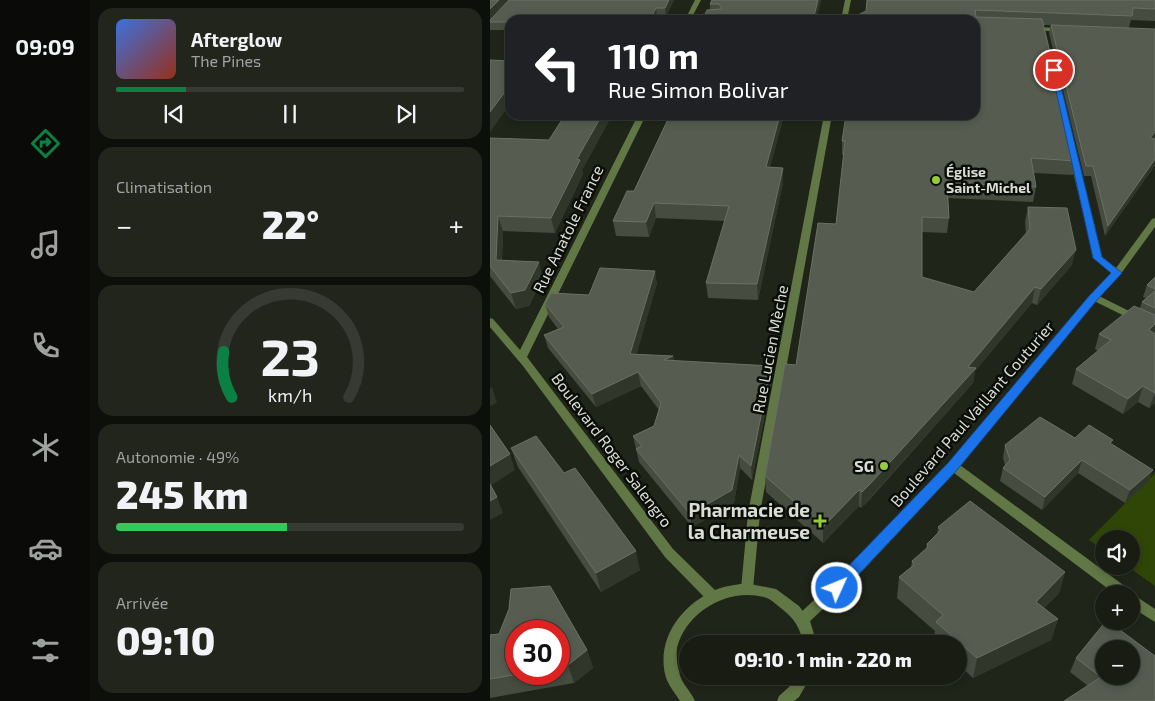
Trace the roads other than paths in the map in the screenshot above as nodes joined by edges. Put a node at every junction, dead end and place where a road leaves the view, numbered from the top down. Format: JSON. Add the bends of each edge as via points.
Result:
{"nodes":[{"id":1,"x":698,"y":0,"type":"edge"},
{"id":2,"x":848,"y":0,"type":"edge"},
{"id":3,"x":691,"y":15,"type":"edge"},
{"id":4,"x":845,"y":15,"type":"edge"},
{"id":5,"x":1024,"y":28,"type":"edge"},
{"id":6,"x":1072,"y":30,"type":"edge"},
{"id":7,"x":640,"y":120,"type":"edge"},
{"id":8,"x":827,"y":120,"type":"edge"},
{"id":9,"x":1071,"y":146,"type":"edge"},
{"id":10,"x":1155,"y":221,"type":"edge"},
{"id":11,"x":1117,"y":273,"type":"junction"},
{"id":12,"x":1094,"y":297,"type":"junction"},
{"id":13,"x":490,"y":321,"type":"edge"},
{"id":14,"x":1155,"y":328,"type":"edge"},
{"id":15,"x":522,"y":357,"type":"junction"},
{"id":16,"x":953,"y":466,"type":"junction"},
{"id":17,"x":1112,"y":585,"type":"edge"},
{"id":18,"x":747,"y":589,"type":"junction"},
{"id":19,"x":712,"y":596,"type":"junction"},
{"id":20,"x":1140,"y":605,"type":"edge"},
{"id":21,"x":1155,"y":616,"type":"edge"},
{"id":22,"x":803,"y":620,"type":"junction"},
{"id":23,"x":810,"y":635,"type":"edge"},
{"id":24,"x":798,"y":685,"type":"edge"},
{"id":25,"x":688,"y":701,"type":"edge"},
{"id":26,"x":784,"y":701,"type":"edge"}],
"edges":[{"from":1,"to":3,"type":"street"},
{"from":2,"to":4,"type":"street"},
{"from":5,"to":6,"type":"street","via":[[1045,32]]},
{"from":7,"to":15,"type":"street","name":"Rue Anatole France"},
{"from":8,"to":18,"type":"street","name":"Rue Lucien Mèche","via":[[754,514]]},
{"from":9,"to":11,"type":"street","via":[[1098,258]]},
{"from":10,"to":11,"type":"street","name":"Boulevard Paul Vaillant Couturier"},
{"from":11,"to":12,"type":"street","name":"Boulevard Paul Vaillant Couturier"},
{"from":12,"to":14,"type":"street"},
{"from":12,"to":16,"type":"street","name":"Boulevard Paul Vaillant Couturier"},
{"from":13,"to":15,"type":"street","name":"Boulevard Roger Salengro"},
{"from":15,"to":19,"type":"street","name":"Boulevard Roger Salengro","via":[[669,553]]},
{"from":16,"to":17,"type":"street"},
{"from":16,"to":22,"type":"street","name":"Boulevard Paul Vaillant Couturier"},
{"from":18,"to":19,"type":"street"},
{"from":18,"to":22,"type":"street","via":[[769,593],[789,604]]},
{"from":19,"to":25,"type":"street","via":[[688,614],[670,644],[671,675]]},
{"from":20,"to":21,"type":"street"},
{"from":22,"to":23,"type":"street"},
{"from":24,"to":26,"type":"street"}]}
